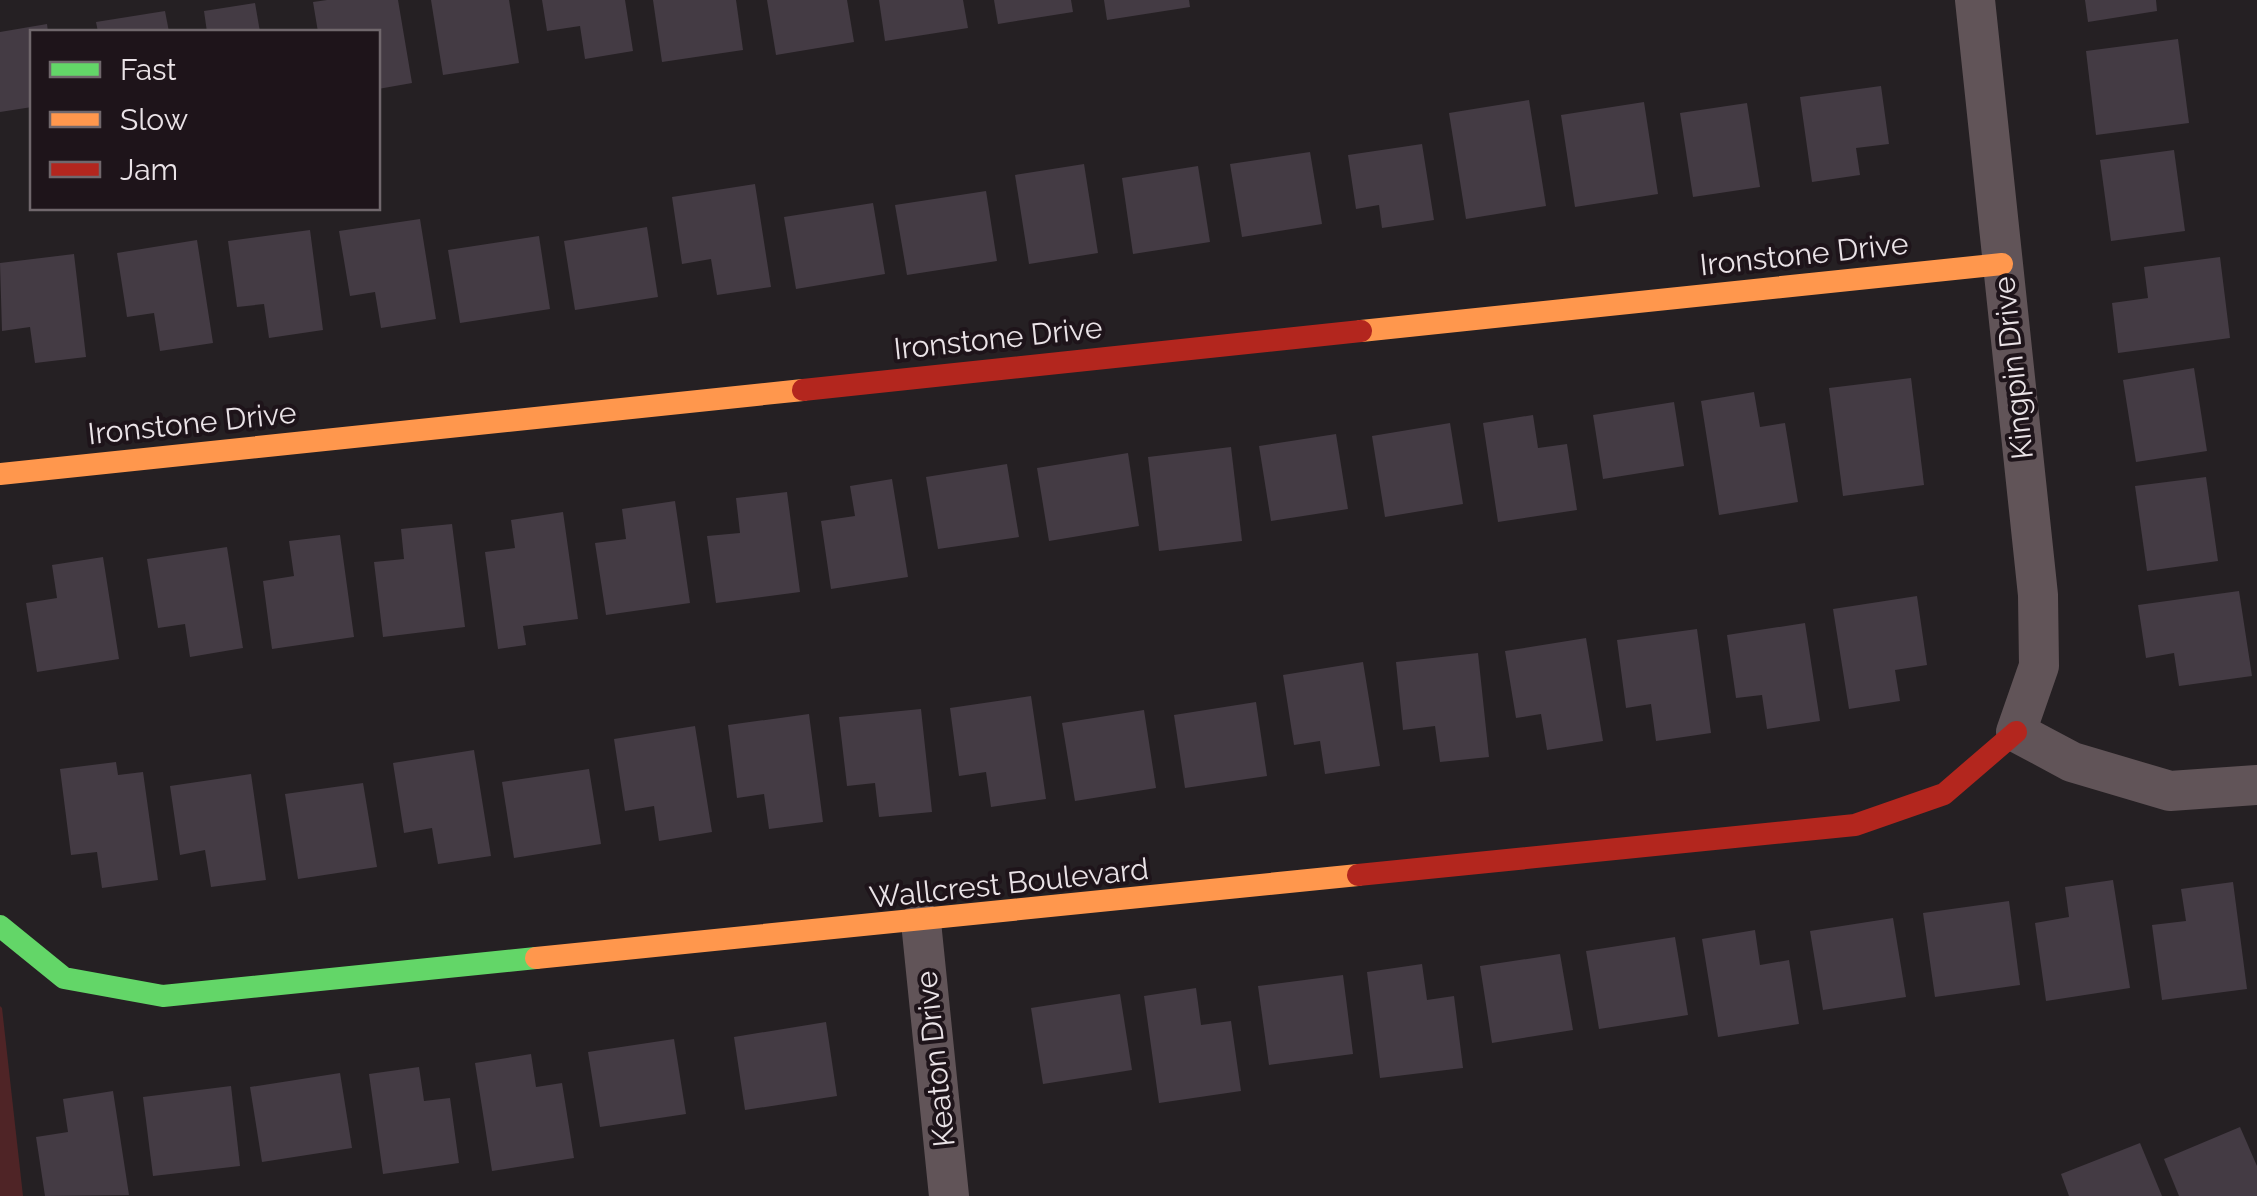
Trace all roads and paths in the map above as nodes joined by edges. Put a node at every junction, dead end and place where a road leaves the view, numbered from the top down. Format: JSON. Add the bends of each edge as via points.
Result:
{"nodes":[{"id":1,"x":1975,"y":0,"type":"edge"},
{"id":2,"x":2002,"y":264,"type":"junction"},
{"id":3,"x":0,"y":474,"type":"edge"},
{"id":4,"x":2016,"y":732,"type":"junction"},
{"id":5,"x":2257,"y":786,"type":"edge"},
{"id":6,"x":922,"y":922,"type":"junction"},
{"id":7,"x":0,"y":926,"type":"edge"},
{"id":8,"x":949,"y":1196,"type":"edge"}],
"edges":[{"from":1,"to":2,"type":"street","name":"Kingpin Drive"},
{"from":2,"to":3,"type":"street","name":"Ironstone Drive"},
{"from":2,"to":4,"type":"street","name":"Kingpin Drive","via":[[2038,596],[2039,666]]},
{"from":4,"to":5,"type":"street","via":[[2072,762],[2170,791]]},
{"from":4,"to":6,"type":"street","name":"Wallcrest Boulevard","via":[[1944,794],[1855,824]]},
{"from":6,"to":7,"type":"street","name":"Wallcrest Boulevard","via":[[163,996],[64,978]]},
{"from":6,"to":8,"type":"street","name":"Keaton Drive"}]}
